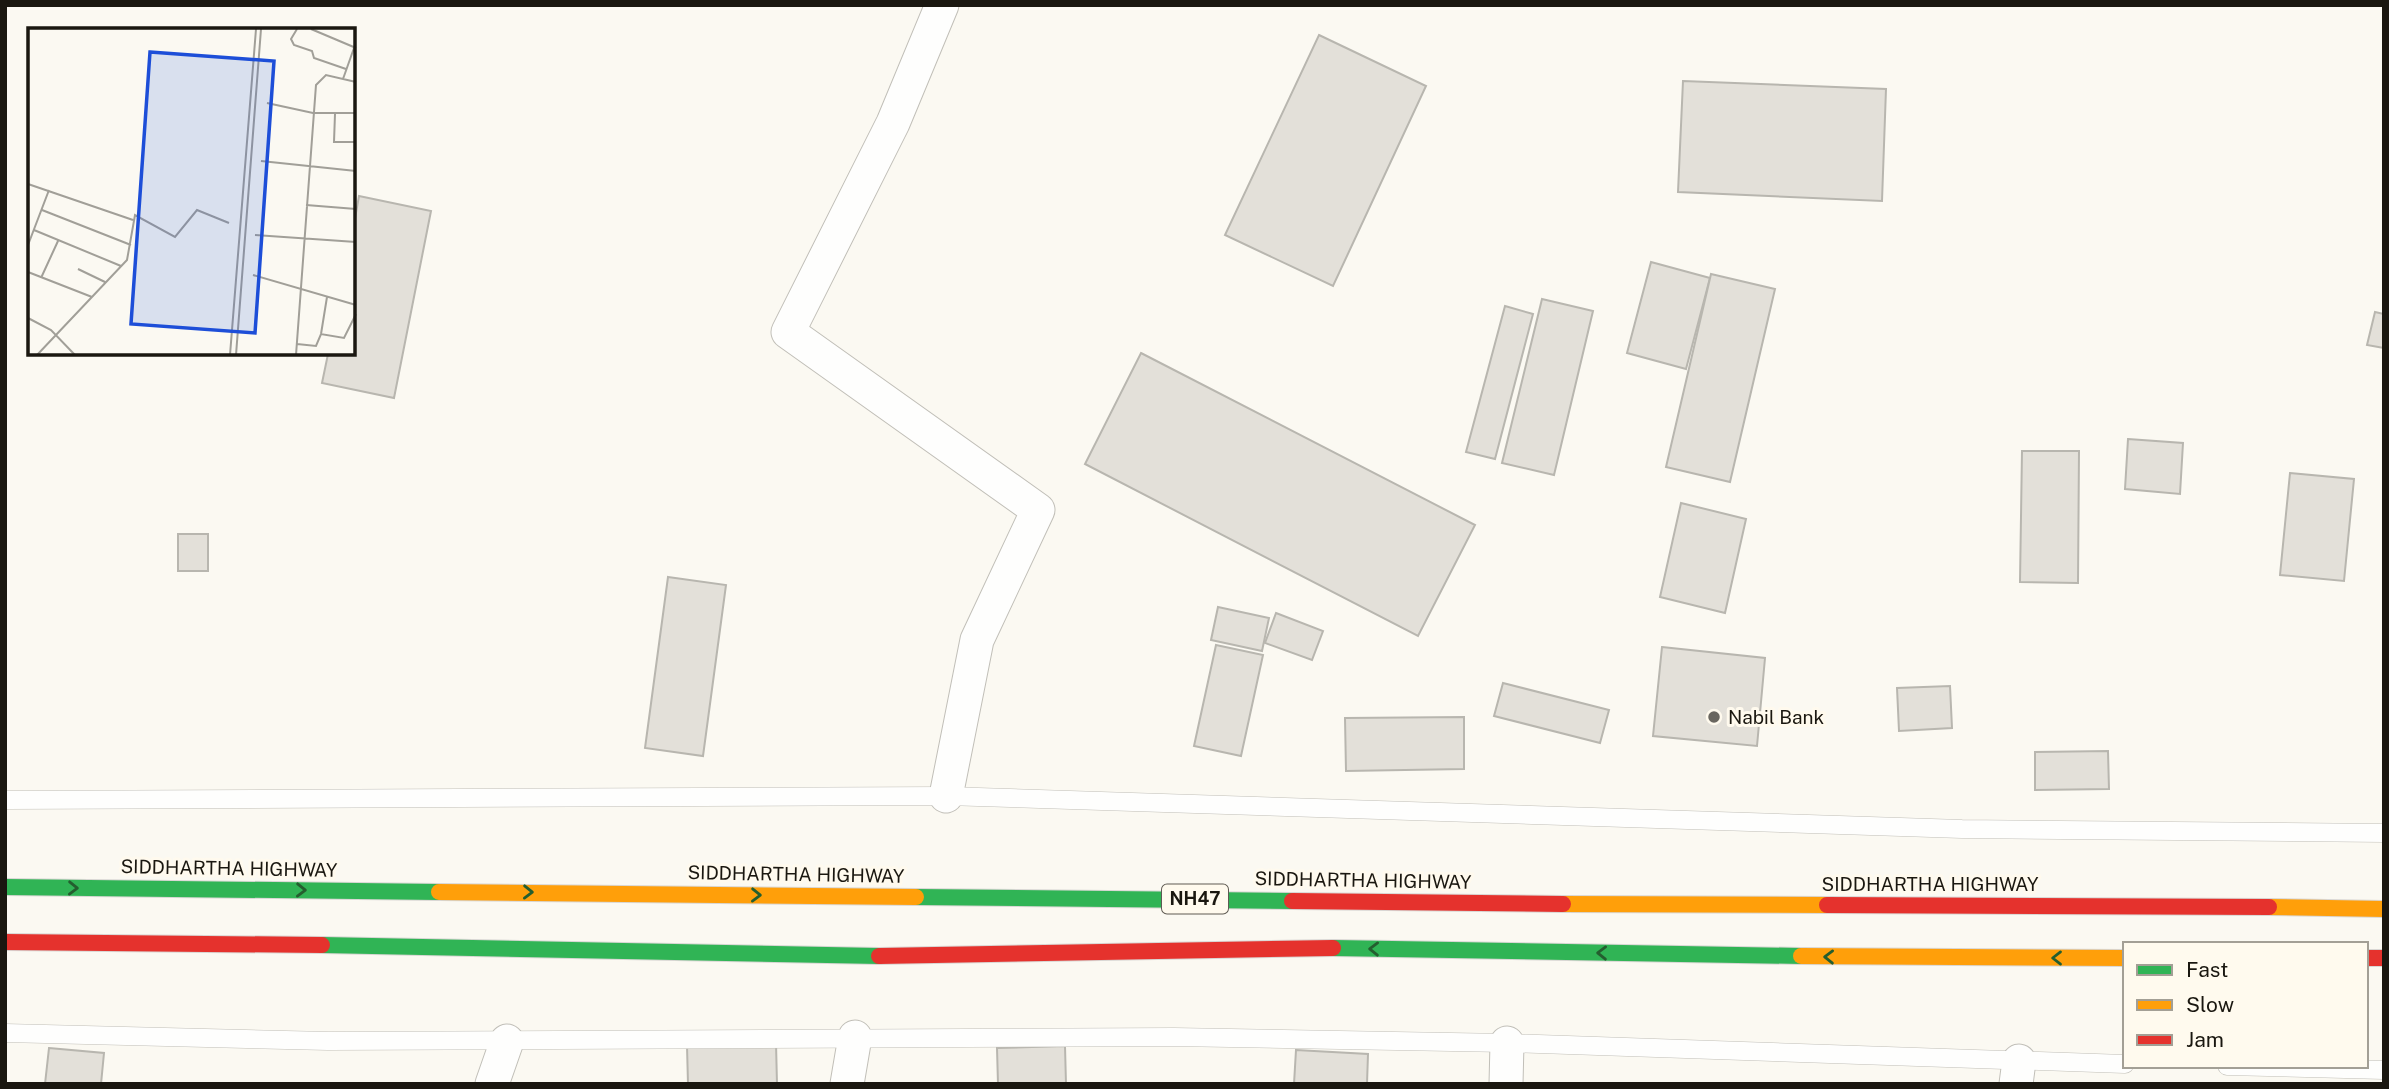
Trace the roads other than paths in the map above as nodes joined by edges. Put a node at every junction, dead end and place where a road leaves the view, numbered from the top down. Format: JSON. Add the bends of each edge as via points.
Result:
{"nodes":[{"id":1,"x":942,"y":5,"type":"edge"},
{"id":2,"x":946,"y":796,"type":"junction"},
{"id":3,"x":5,"y":800,"type":"edge"},
{"id":4,"x":2384,"y":833,"type":"edge"},
{"id":5,"x":5,"y":887,"type":"edge"},
{"id":6,"x":2384,"y":909,"type":"edge"},
{"id":7,"x":5,"y":942,"type":"edge"},
{"id":8,"x":2123,"y":958,"type":"edge"},
{"id":9,"x":5,"y":1033,"type":"edge"},
{"id":10,"x":855,"y":1037,"type":"junction"},
{"id":11,"x":507,"y":1041,"type":"junction"},
{"id":12,"x":1507,"y":1043,"type":"junction"},
{"id":13,"x":2123,"y":1064,"type":"edge"},
{"id":14,"x":2306,"y":1068,"type":"edge"},
{"id":15,"x":2384,"y":1070,"type":"edge"},
{"id":16,"x":2017,"y":1072,"type":"edge"},
{"id":17,"x":492,"y":1084,"type":"edge"},
{"id":18,"x":847,"y":1084,"type":"edge"},
{"id":19,"x":1506,"y":1084,"type":"edge"}],
"edges":[{"from":1,"to":2,"type":"street","via":[[893,123],[788,332],[1038,510],[977,640]]},
{"from":2,"to":3,"type":"lane"},
{"from":2,"to":4,"type":"lane","via":[[1962,829]]},
{"from":5,"to":6,"type":"highway","name":"SIDDHARTHA HIGHWAY","number":"NH47","one_way":true},
{"from":8,"to":7,"type":"highway","one_way":true,"via":[[1313,948],[875,957]]},
{"from":9,"to":11,"type":"lane"},
{"from":10,"to":11,"type":"lane"},
{"from":10,"to":12,"type":"lane"},
{"from":10,"to":18,"type":"street"},
{"from":11,"to":17,"type":"street"},
{"from":12,"to":16,"type":"lane"},
{"from":12,"to":19,"type":"street"},
{"from":13,"to":16,"type":"lane"},
{"from":14,"to":15,"type":"lane"}]}
